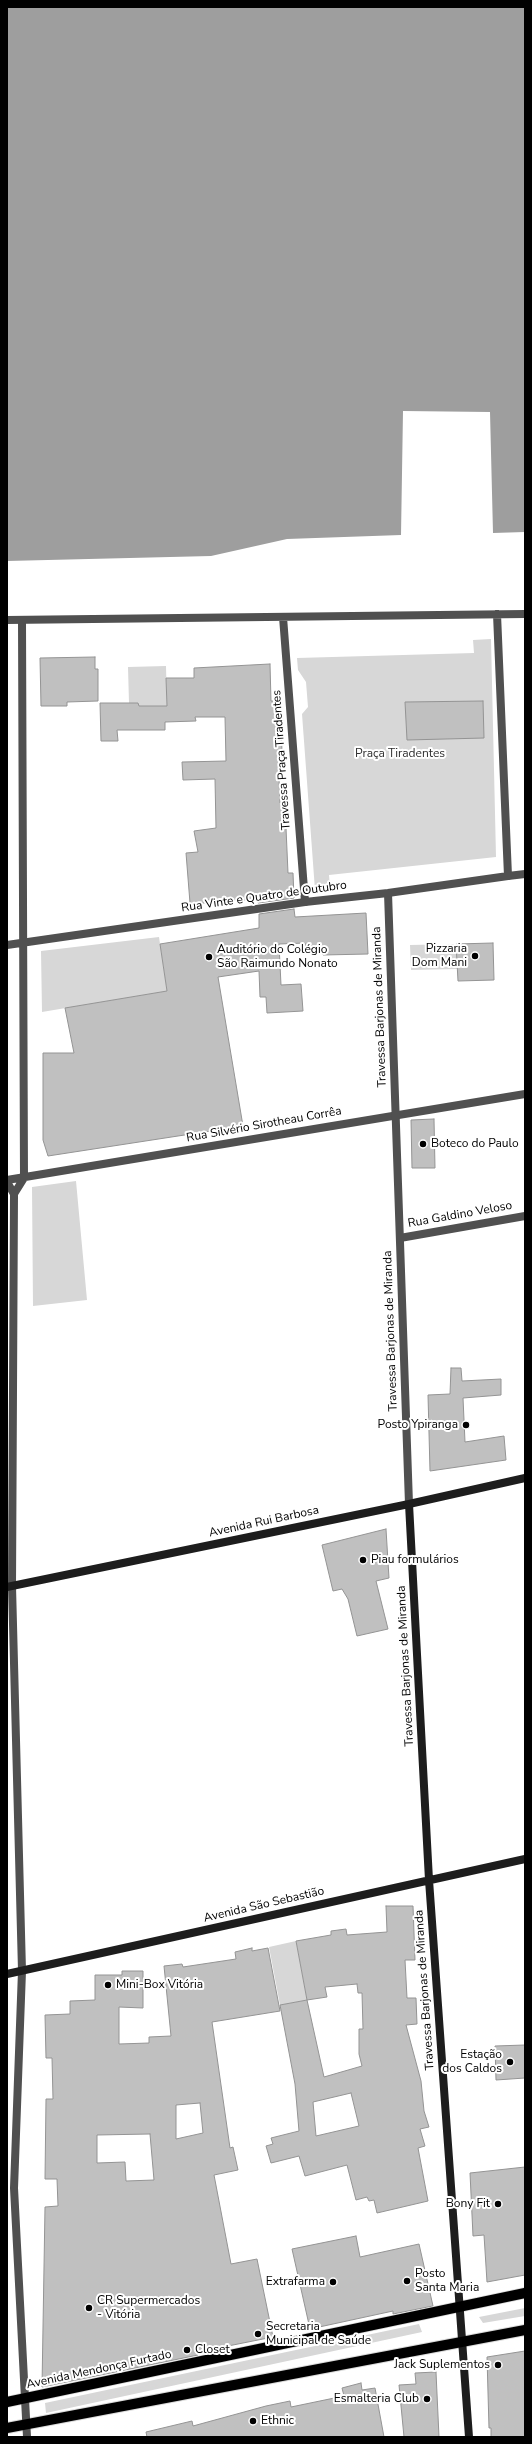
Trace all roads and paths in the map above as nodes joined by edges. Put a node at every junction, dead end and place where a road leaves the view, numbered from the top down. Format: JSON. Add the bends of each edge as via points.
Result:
{"nodes":[{"id":1,"x":497,"y":614,"type":"junction"},
{"id":2,"x":525,"y":614,"type":"edge"},
{"id":3,"x":283,"y":617,"type":"junction"},
{"id":4,"x":7,"y":620,"type":"edge"},
{"id":5,"x":22,"y":620,"type":"junction"},
{"id":6,"x":525,"y":874,"type":"edge"},
{"id":7,"x":508,"y":876,"type":"junction"},
{"id":8,"x":388,"y":893,"type":"junction"},
{"id":9,"x":305,"y":902,"type":"junction"},
{"id":10,"x":24,"y":943,"type":"junction"},
{"id":11,"x":7,"y":945,"type":"edge"},
{"id":12,"x":525,"y":1094,"type":"edge"},
{"id":13,"x":397,"y":1115,"type":"junction"},
{"id":14,"x":24,"y":1178,"type":"junction"},
{"id":15,"x":7,"y":1181,"type":"edge"},
{"id":16,"x":14,"y":1194,"type":"junction"},
{"id":17,"x":525,"y":1216,"type":"edge"},
{"id":18,"x":400,"y":1238,"type":"junction"},
{"id":19,"x":525,"y":1478,"type":"edge"},
{"id":20,"x":409,"y":1504,"type":"junction"},
{"id":21,"x":10,"y":1586,"type":"edge"},
{"id":22,"x":525,"y":1859,"type":"edge"},
{"id":23,"x":429,"y":1880,"type":"junction"},
{"id":24,"x":22,"y":1971,"type":"junction"},
{"id":25,"x":7,"y":1974,"type":"edge"},
{"id":26,"x":525,"y":2293,"type":"edge"},
{"id":27,"x":460,"y":2307,"type":"junction"},
{"id":28,"x":525,"y":2330,"type":"edge"},
{"id":29,"x":464,"y":2341,"type":"junction"},
{"id":30,"x":25,"y":2398,"type":"junction"},
{"id":31,"x":7,"y":2402,"type":"edge"},
{"id":32,"x":27,"y":2424,"type":"junction"},
{"id":33,"x":7,"y":2428,"type":"edge"},
{"id":34,"x":27,"y":2437,"type":"edge"},
{"id":35,"x":470,"y":2437,"type":"edge"}],
"edges":[{"from":1,"to":2,"type":"street"},
{"from":1,"to":3,"type":"street"},
{"from":1,"to":7,"type":"street"},
{"from":3,"to":5,"type":"street"},
{"from":3,"to":9,"type":"street","name":"Travessa Praça Tiradentes"},
{"from":4,"to":5,"type":"street"},
{"from":5,"to":10,"type":"street"},
{"from":6,"to":7,"type":"street","name":"Rua Vinte e Quatro de Outubro"},
{"from":7,"to":8,"type":"street","name":"Rua Vinte e Quatro de Outubro"},
{"from":8,"to":9,"type":"street","name":"Rua Vinte e Quatro de Outubro"},
{"from":8,"to":13,"type":"street","name":"Travessa Barjonas de Miranda"},
{"from":9,"to":10,"type":"street","name":"Rua Vinte e Quatro de Outubro"},
{"from":10,"to":11,"type":"street","name":"Rua Vinte e Quatro de Outubro"},
{"from":10,"to":14,"type":"street"},
{"from":12,"to":13,"type":"street","name":"Rua Silvério Sirotheau Corrêa"},
{"from":13,"to":14,"type":"street","name":"Rua Silvério Sirotheau Corrêa"},
{"from":13,"to":18,"type":"street","name":"Travessa Barjonas de Miranda"},
{"from":14,"to":15,"type":"street","name":"Rua Silvério Sirotheau Corrêa"},
{"from":14,"to":16,"type":"street"},
{"from":15,"to":16,"type":"street"},
{"from":16,"to":21,"type":"street"},
{"from":17,"to":18,"type":"street","name":"Rua Galdino Veloso"},
{"from":18,"to":20,"type":"street","name":"Travessa Barjonas de Miranda"},
{"from":19,"to":20,"type":"main road","name":"Avenida Rui Barbosa"},
{"from":20,"to":21,"type":"main road","name":"Avenida Rui Barbosa"},
{"from":20,"to":23,"type":"main road","name":"Travessa Barjonas de Miranda"},
{"from":21,"to":24,"type":"street"},
{"from":22,"to":23,"type":"main road","name":"Avenida São Sebastião"},
{"from":23,"to":24,"type":"main road","name":"Avenida São Sebastião"},
{"from":23,"to":27,"type":"main road","name":"Travessa Barjonas de Miranda"},
{"from":24,"to":25,"type":"main road","name":"Avenida São Sebastião"},
{"from":24,"to":30,"type":"street","via":[[14,2188]]},
{"from":26,"to":27,"type":"main road","name":"Avenida Mendonça Furtado"},
{"from":27,"to":29,"type":"main road","name":"Travessa Barjonas de Miranda"},
{"from":27,"to":30,"type":"main road","name":"Avenida Mendonça Furtado"},
{"from":28,"to":29,"type":"main road"},
{"from":29,"to":32,"type":"main road"},
{"from":29,"to":35,"type":"main road","name":"Travessa Barjonas de Miranda"},
{"from":30,"to":31,"type":"main road","name":"Avenida Mendonça Furtado"},
{"from":30,"to":32,"type":"street"},
{"from":32,"to":33,"type":"main road"},
{"from":32,"to":34,"type":"street"}]}
